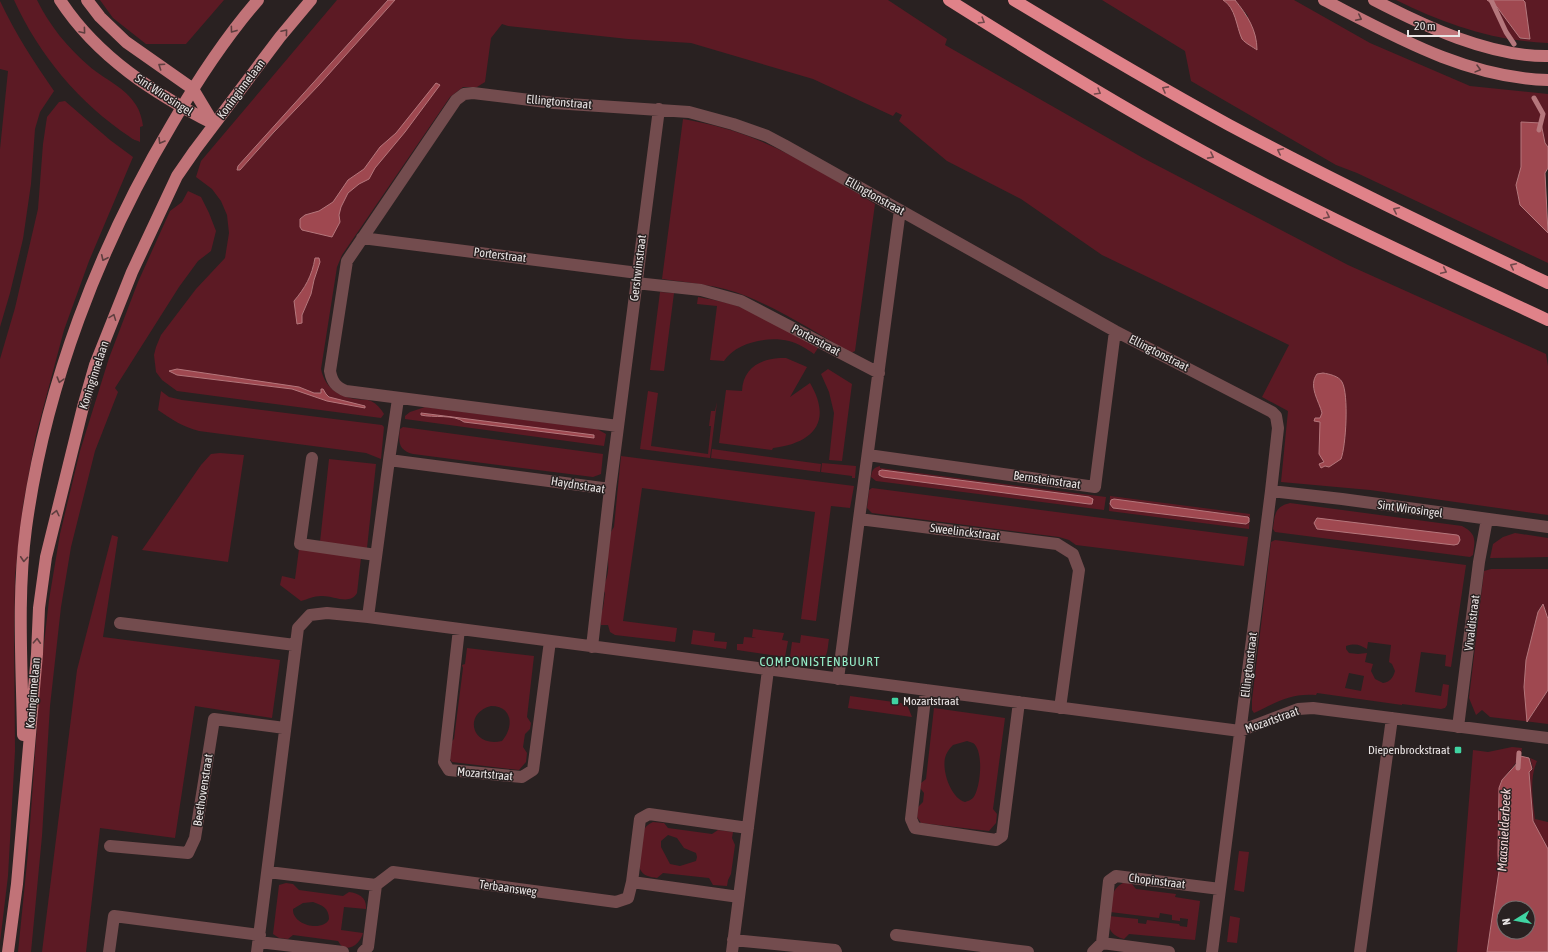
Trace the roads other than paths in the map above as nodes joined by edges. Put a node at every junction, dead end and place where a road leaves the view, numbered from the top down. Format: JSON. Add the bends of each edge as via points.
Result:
{"nodes":[{"id":1,"x":60,"y":0,"type":"edge"},
{"id":2,"x":87,"y":0,"type":"edge"},
{"id":3,"x":258,"y":0,"type":"edge"},
{"id":4,"x":311,"y":0,"type":"edge"},
{"id":5,"x":949,"y":0,"type":"edge"},
{"id":6,"x":1014,"y":0,"type":"edge"},
{"id":7,"x":1324,"y":0,"type":"edge"},
{"id":8,"x":1374,"y":0,"type":"edge"},
{"id":9,"x":1548,"y":56,"type":"edge"},
{"id":10,"x":1548,"y":80,"type":"edge"},
{"id":11,"x":193,"y":88,"type":"junction"},
{"id":12,"x":181,"y":108,"type":"junction"},
{"id":13,"x":659,"y":110,"type":"junction"},
{"id":14,"x":214,"y":124,"type":"junction"},
{"id":15,"x":900,"y":210,"type":"junction"},
{"id":16,"x":362,"y":238,"type":"junction"},
{"id":17,"x":637,"y":278,"type":"junction"},
{"id":18,"x":1548,"y":283,"type":"edge"},
{"id":19,"x":1548,"y":320,"type":"edge"},
{"id":20,"x":1115,"y":331,"type":"junction"},
{"id":21,"x":878,"y":373,"type":"junction"},
{"id":22,"x":398,"y":399,"type":"junction"},
{"id":23,"x":618,"y":426,"type":"junction"},
{"id":24,"x":868,"y":455,"type":"junction"},
{"id":25,"x":312,"y":458,"type":"dead end"},
{"id":26,"x":389,"y":460,"type":"junction"},
{"id":27,"x":610,"y":489,"type":"junction"},
{"id":28,"x":1271,"y":491,"type":"junction"},
{"id":29,"x":859,"y":519,"type":"junction"},
{"id":30,"x":1487,"y":519,"type":"junction"},
{"id":31,"x":1548,"y":527,"type":"edge"},
{"id":32,"x":376,"y":554,"type":"junction"},
{"id":33,"x":368,"y":617,"type":"junction"},
{"id":34,"x":120,"y":623,"type":"dead end"},
{"id":35,"x":459,"y":629,"type":"junction"},
{"id":36,"x":550,"y":641,"type":"junction"},
{"id":37,"x":295,"y":645,"type":"junction"},
{"id":38,"x":592,"y":647,"type":"junction"},
{"id":39,"x":768,"y":670,"type":"junction"},
{"id":40,"x":838,"y":679,"type":"junction"},
{"id":41,"x":926,"y":690,"type":"junction"},
{"id":42,"x":1019,"y":702,"type":"junction"},
{"id":43,"x":1060,"y":708,"type":"junction"},
{"id":44,"x":1392,"y":718,"type":"junction"},
{"id":45,"x":1458,"y":727,"type":"junction"},
{"id":46,"x":285,"y":728,"type":"junction"},
{"id":47,"x":1240,"y":731,"type":"junction"},
{"id":48,"x":1548,"y":738,"type":"edge"},
{"id":49,"x":24,"y":806,"type":"junction"},
{"id":50,"x":748,"y":828,"type":"junction"},
{"id":51,"x":110,"y":846,"type":"dead end"},
{"id":52,"x":268,"y":872,"type":"junction"},
{"id":53,"x":632,"y":882,"type":"junction"},
{"id":54,"x":376,"y":885,"type":"junction"},
{"id":55,"x":1220,"y":889,"type":"junction"},
{"id":56,"x":739,"y":897,"type":"junction"},
{"id":57,"x":896,"y":935,"type":"dead end"},
{"id":58,"x":733,"y":940,"type":"junction"},
{"id":59,"x":259,"y":943,"type":"edge"},
{"id":60,"x":1102,"y":943,"type":"junction"},
{"id":61,"x":8,"y":952,"type":"edge"},
{"id":62,"x":109,"y":952,"type":"edge"},
{"id":63,"x":343,"y":952,"type":"edge"},
{"id":64,"x":363,"y":952,"type":"edge"},
{"id":65,"x":732,"y":952,"type":"edge"},
{"id":66,"x":836,"y":952,"type":"edge"},
{"id":67,"x":1028,"y":952,"type":"edge"},
{"id":68,"x":1093,"y":952,"type":"edge"},
{"id":69,"x":1169,"y":952,"type":"edge"},
{"id":70,"x":1212,"y":952,"type":"edge"},
{"id":71,"x":1360,"y":952,"type":"edge"}],
"edges":[{"from":1,"to":12,"type":"main road","name":"Sint Wirosingel","one_way":true,"via":[[77,24],[101,50]]},
{"from":11,"to":2,"type":"main road","name":"Sint Wirosingel","one_way":true,"via":[[126,42],[100,18]]},
{"from":3,"to":11,"type":"main road","name":"Koninginnelaan","one_way":true},
{"from":14,"to":4,"type":"main road","name":"Koninginnelaan","one_way":true},
{"from":5,"to":19,"type":"highway","one_way":true,"via":[[1071,76],[1204,152],[1296,201]]},
{"from":18,"to":6,"type":"highway","one_way":true,"via":[[1394,209],[1230,125],[1146,79]]},
{"from":7,"to":10,"type":"main road","one_way":true,"via":[[1410,44],[1466,65],[1496,74]]},
{"from":8,"to":9,"type":"main road","via":[[1437,30],[1475,43],[1505,51]]},
{"from":11,"to":12,"type":"main road","name":"Koninginnelaan"},
{"from":11,"to":14,"type":"main road","name":"Sint Wirosingel"},
{"from":12,"to":14,"type":"main road","name":"Sint Wirosingel"},
{"from":12,"to":49,"type":"main road","name":"Koninginnelaan","one_way":true,"via":[[130,200],[99,268],[64,363],[39,451],[26,530],[21,600]]},
{"from":13,"to":15,"type":"street","name":"Ellingtonstraat","via":[[689,112],[714,118],[767,136]]},
{"from":13,"to":16,"type":"street","name":"Ellingtonstraat","via":[[464,94],[456,100]]},
{"from":13,"to":17,"type":"street","name":"Gershwinstraat"},
{"from":49,"to":14,"type":"main road","name":"Koninginnelaan","one_way":true,"via":[[39,608],[46,557],[83,407],[113,317],[155,222],[177,176]]},
{"from":15,"to":20,"type":"street","name":"Ellingtonstraat"},
{"from":15,"to":21,"type":"street"},
{"from":16,"to":17,"type":"street","name":"Porterstraat"},
{"from":16,"to":22,"type":"street","name":"Ellingtonstraat","via":[[350,254],[345,269],[330,371],[334,384],[346,391]]},
{"from":17,"to":21,"type":"street","name":"Porterstraat","via":[[701,290],[741,301]]},
{"from":17,"to":23,"type":"street","name":"Gershwinstraat"},
{"from":20,"to":24,"type":"street","name":"Bernsteinstraat","via":[[1095,487]]},
{"from":20,"to":28,"type":"street","name":"Ellingtonstraat","via":[[1276,416],[1278,428]]},
{"from":21,"to":24,"type":"street"},
{"from":22,"to":23,"type":"street"},
{"from":22,"to":26,"type":"street"},
{"from":23,"to":27,"type":"street","name":"Gershwinstraat"},
{"from":24,"to":29,"type":"street"},
{"from":25,"to":32,"type":"street","via":[[300,544]]},
{"from":26,"to":27,"type":"street","name":"Haydnstraat"},
{"from":26,"to":32,"type":"street"},
{"from":27,"to":38,"type":"street","name":"Haydnstraat"},
{"from":28,"to":30,"type":"street","name":"Sint Wirosingel"},
{"from":28,"to":47,"type":"street","name":"Ellingtonstraat"},
{"from":29,"to":40,"type":"street"},
{"from":29,"to":43,"type":"street","name":"Sweelinckstraat","via":[[1056,544],[1073,554],[1079,570]]},
{"from":30,"to":31,"type":"street","name":"Sint Wirosingel"},
{"from":30,"to":45,"type":"street","name":"Vivaldistraat"},
{"from":32,"to":33,"type":"street"},
{"from":33,"to":35,"type":"street","name":"Mozartstraat"},
{"from":33,"to":37,"type":"street","name":"Mozartstraat","via":[[327,613],[310,615],[298,628]]},
{"from":34,"to":37,"type":"street"},
{"from":35,"to":36,"type":"street","name":"Mozartstraat"},
{"from":35,"to":36,"type":"street","name":"Mozartstraat","via":[[444,762],[449,770],[522,777],[533,770]]},
{"from":36,"to":38,"type":"street","name":"Mozartstraat"},
{"from":37,"to":46,"type":"street"},
{"from":38,"to":39,"type":"street","name":"Mozartstraat"},
{"from":39,"to":40,"type":"street","name":"Mozartstraat"},
{"from":39,"to":50,"type":"street"},
{"from":40,"to":41,"type":"street","name":"Mozartstraat"},
{"from":41,"to":42,"type":"street","name":"Mozartstraat"},
{"from":41,"to":42,"type":"street","via":[[911,819],[915,828],[996,840],[1002,836]]},
{"from":42,"to":43,"type":"street","name":"Mozartstraat"},
{"from":43,"to":47,"type":"street","name":"Mozartstraat"},
{"from":44,"to":45,"type":"street","name":"Mozartstraat"},
{"from":44,"to":47,"type":"street","name":"Mozartstraat","via":[[1313,708],[1298,709]]},
{"from":44,"to":71,"type":"street"},
{"from":45,"to":48,"type":"street","name":"Mozartstraat"},
{"from":46,"to":51,"type":"street","name":"Beethovenstraat","via":[[214,719],[196,838],[188,853]]},
{"from":46,"to":52,"type":"street"},
{"from":47,"to":55,"type":"street"},
{"from":49,"to":61,"type":"main road","name":"Koninginnelaan"},
{"from":50,"to":53,"type":"street","name":"Terbaansweg","via":[[649,814],[640,819]]},
{"from":50,"to":56,"type":"street"},
{"from":52,"to":54,"type":"street"},
{"from":52,"to":59,"type":"street"},
{"from":53,"to":54,"type":"street","name":"Terbaansweg","via":[[628,898],[616,902],[394,872]]},
{"from":53,"to":56,"type":"street"},
{"from":54,"to":64,"type":"street","via":[[368,948]]},
{"from":55,"to":60,"type":"street","name":"Chopinstraat","via":[[1116,876],[1109,881]]},
{"from":55,"to":70,"type":"street"},
{"from":56,"to":58,"type":"street"},
{"from":57,"to":67,"type":"street"},
{"from":58,"to":65,"type":"street"},
{"from":58,"to":66,"type":"street"},
{"from":59,"to":62,"type":"street","via":[[114,916]]},
{"from":59,"to":63,"type":"street"},
{"from":60,"to":68,"type":"street"},
{"from":60,"to":69,"type":"street"}]}
